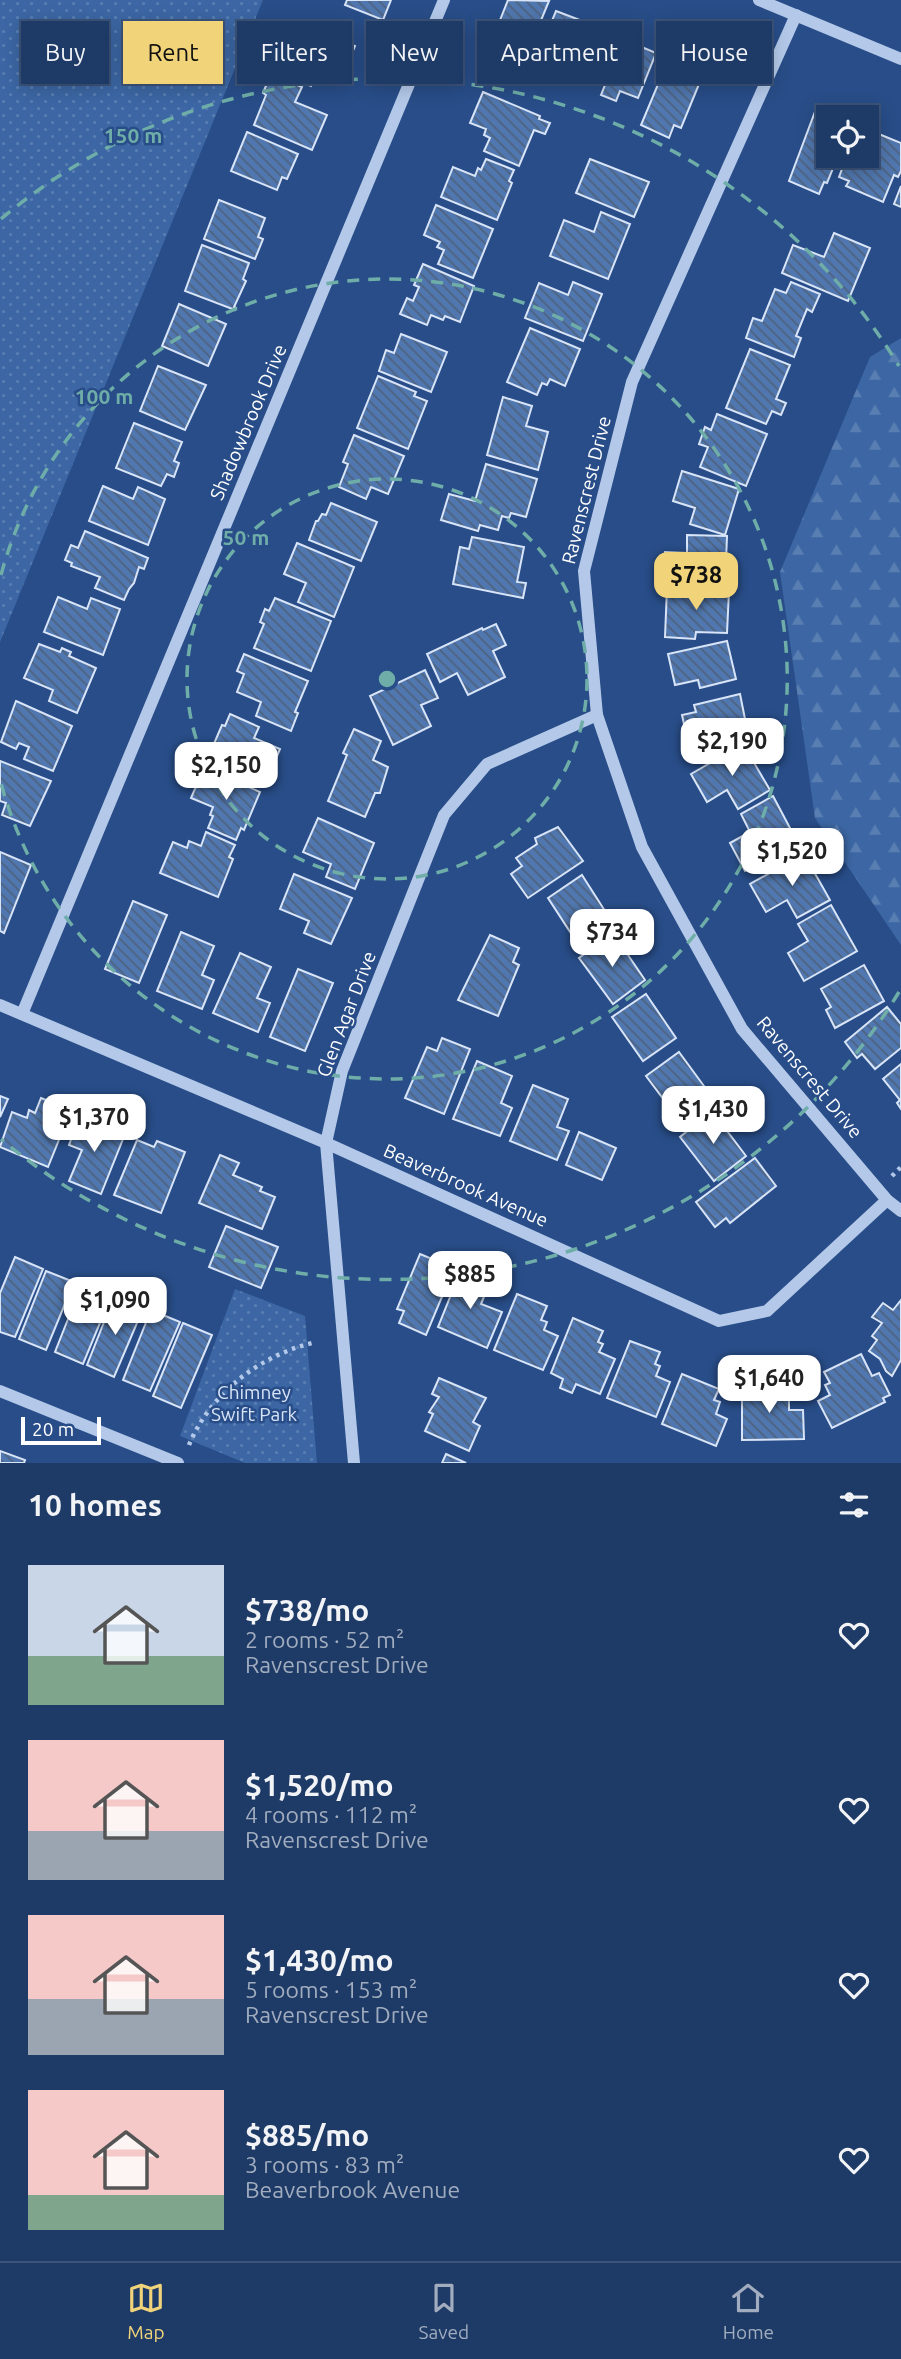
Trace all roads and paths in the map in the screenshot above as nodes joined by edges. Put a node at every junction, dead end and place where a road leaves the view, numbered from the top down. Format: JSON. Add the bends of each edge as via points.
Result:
{"nodes":[{"id":1,"x":444,"y":0,"type":"edge"},
{"id":2,"x":759,"y":0,"type":"edge"},
{"id":3,"x":796,"y":15,"type":"junction"},
{"id":4,"x":901,"y":59,"type":"edge"},
{"id":5,"x":597,"y":715,"type":"junction"},
{"id":6,"x":0,"y":1004,"type":"edge"},
{"id":7,"x":22,"y":1014,"type":"junction"},
{"id":8,"x":326,"y":1143,"type":"junction"},
{"id":9,"x":887,"y":1200,"type":"junction"},
{"id":10,"x":901,"y":1211,"type":"edge"},
{"id":11,"x":313,"y":1343,"type":"dead end"},
{"id":12,"x":0,"y":1391,"type":"edge"},
{"id":13,"x":189,"y":1445,"type":"dead end"},
{"id":14,"x":178,"y":1463,"type":"edge"},
{"id":15,"x":354,"y":1463,"type":"edge"}],
"edges":[{"from":1,"to":7,"type":"street","name":"Shadowbrook Drive"},
{"from":2,"to":3,"type":"street"},
{"from":3,"to":4,"type":"street"},
{"from":3,"to":5,"type":"street","name":"Ravenscrest Drive","via":[[632,382],[584,571]]},
{"from":5,"to":8,"type":"street","name":"Glen Agar Drive","via":[[487,764],[444,815],[342,1071]]},
{"from":5,"to":9,"type":"street","name":"Ravenscrest Drive","via":[[642,847],[742,1029]]},
{"from":6,"to":7,"type":"street","name":"Beaverbrook Avenue"},
{"from":7,"to":8,"type":"street","name":"Beaverbrook Avenue"},
{"from":8,"to":9,"type":"street","name":"Beaverbrook Avenue","via":[[719,1321],[767,1311]]},
{"from":8,"to":15,"type":"street","name":"Glen Agar Drive"},
{"from":9,"to":10,"type":"street","name":"Ravenscrest Drive"},
{"from":11,"to":13,"type":"path","via":[[269,1360],[227,1389],[198,1422]]},
{"from":12,"to":14,"type":"street"}]}
